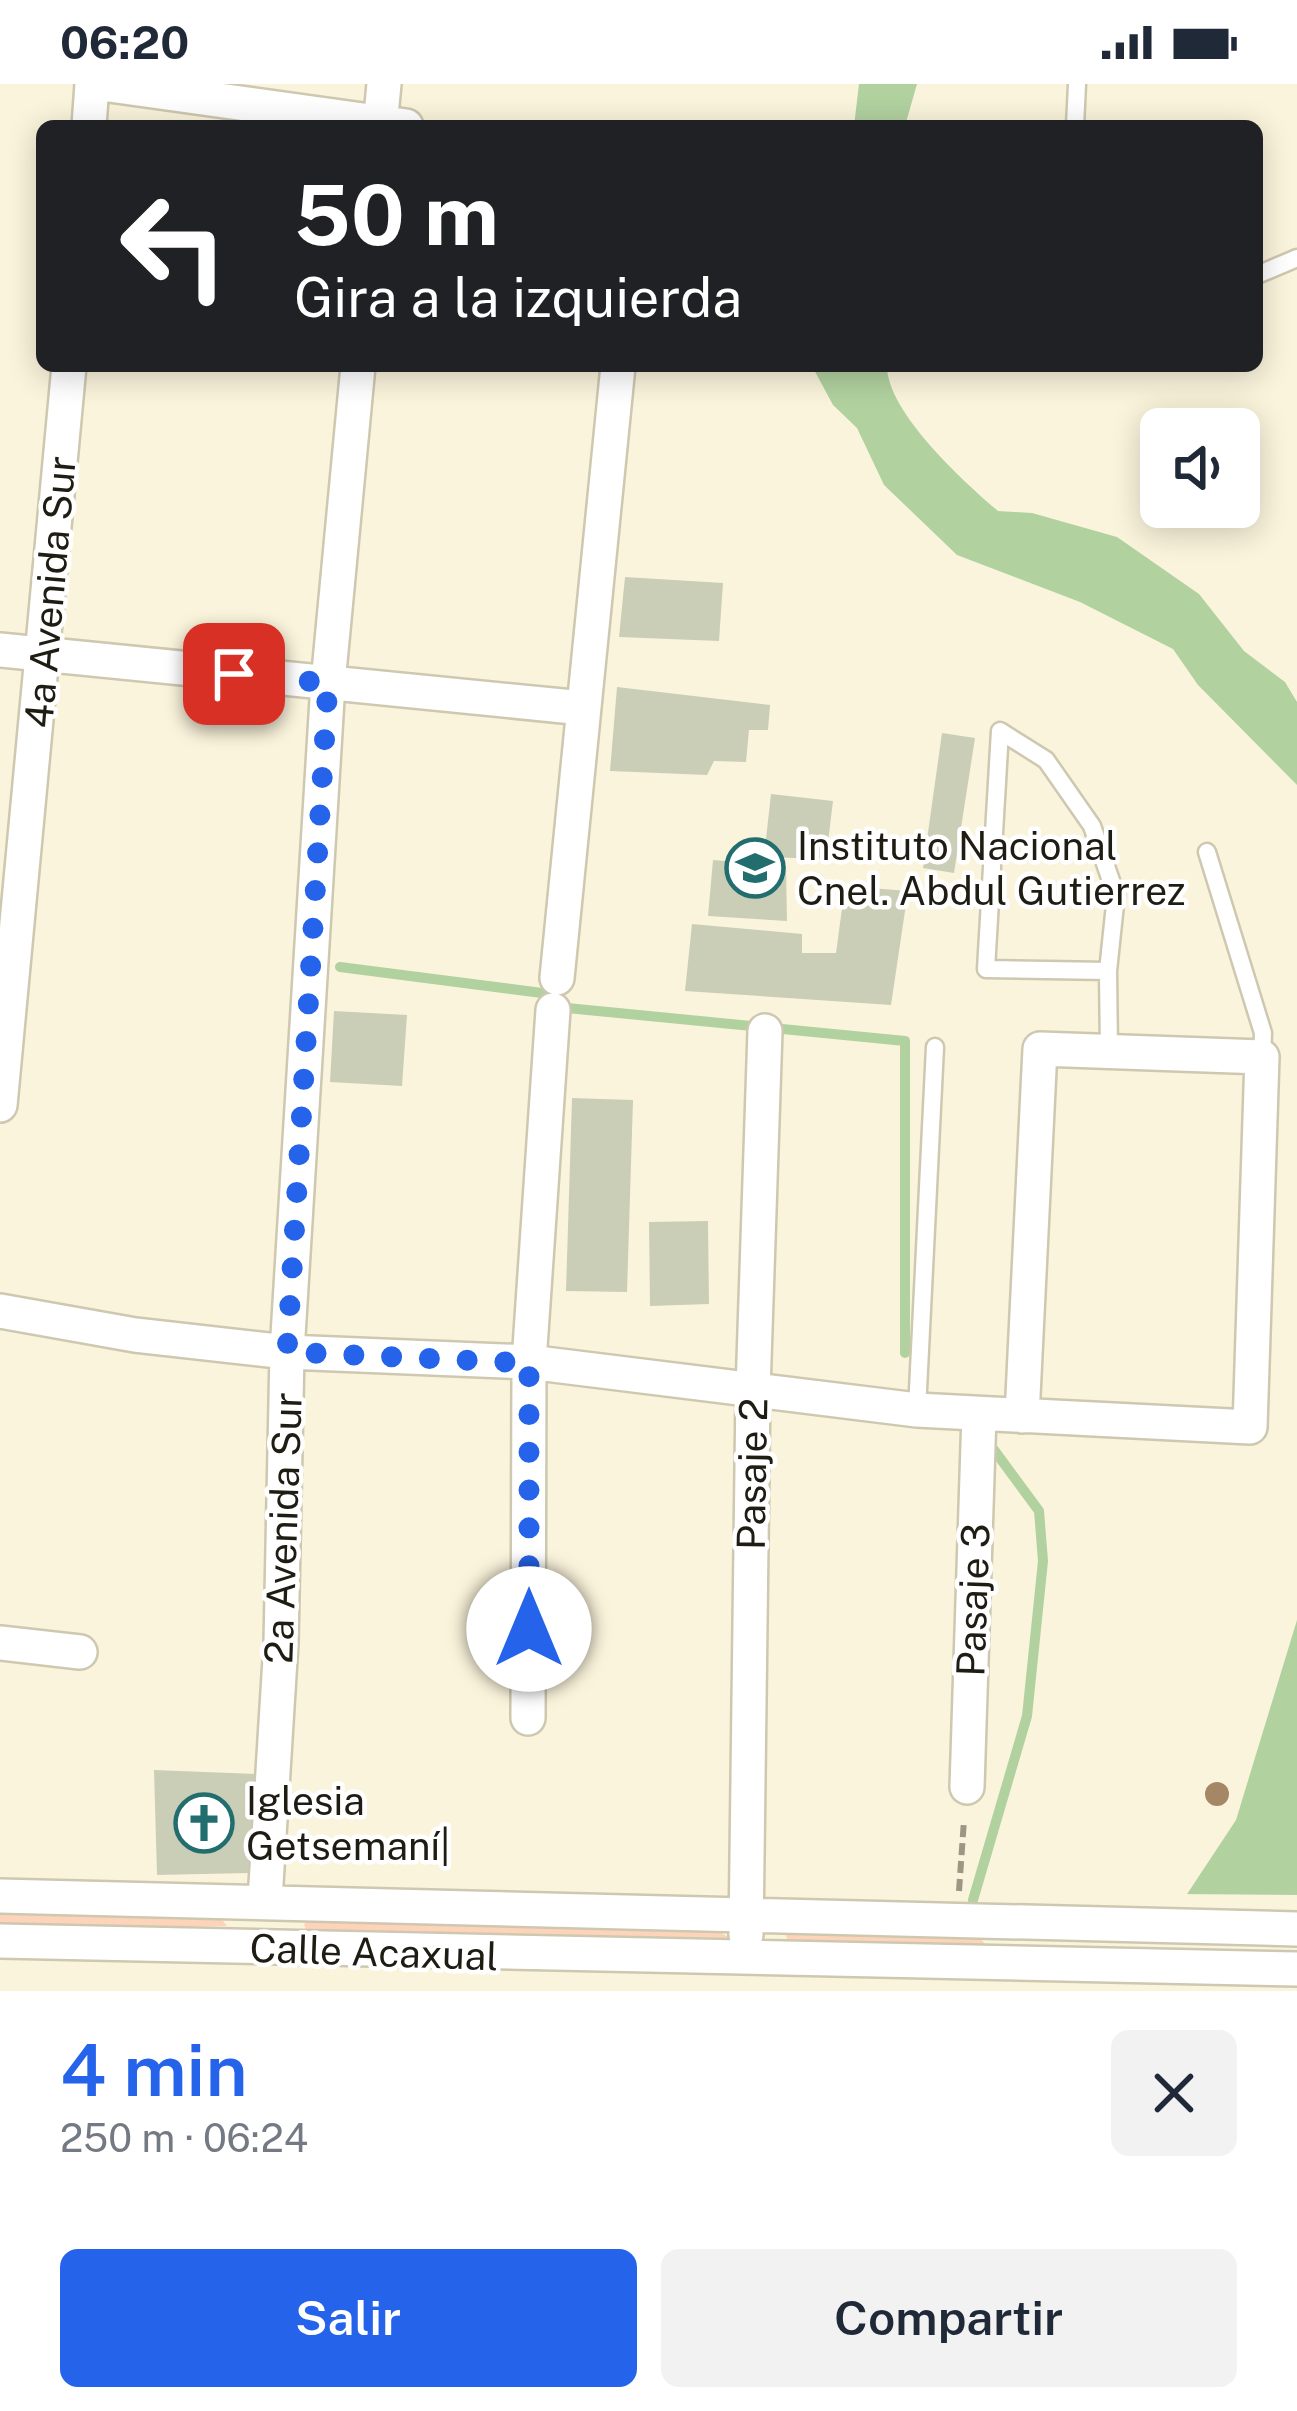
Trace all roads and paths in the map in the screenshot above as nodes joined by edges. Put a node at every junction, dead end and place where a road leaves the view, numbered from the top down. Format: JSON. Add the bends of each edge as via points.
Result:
{"nodes":[{"id":1,"x":92,"y":84,"type":"edge"},
{"id":2,"x":102,"y":84,"type":"edge"},
{"id":3,"x":384,"y":84,"type":"edge"},
{"id":4,"x":1076,"y":84,"type":"edge"},
{"id":5,"x":89,"y":120,"type":"edge"},
{"id":6,"x":353,"y":120,"type":"edge"},
{"id":7,"x":388,"y":120,"type":"edge"},
{"id":8,"x":1075,"y":120,"type":"edge"},
{"id":9,"x":1297,"y":258,"type":"edge"},
{"id":10,"x":1263,"y":272,"type":"edge"},
{"id":11,"x":69,"y":372,"type":"edge"},
{"id":12,"x":357,"y":372,"type":"edge"},
{"id":13,"x":617,"y":372,"type":"edge"},
{"id":14,"x":0,"y":650,"type":"edge"},
{"id":15,"x":46,"y":655,"type":"junction"},
{"id":16,"x":328,"y":683,"type":"junction"},
{"id":17,"x":583,"y":708,"type":"junction"},
{"id":18,"x":1207,"y":852,"type":"dead end"},
{"id":19,"x":1108,"y":971,"type":"junction"},
{"id":20,"x":765,"y":1031,"type":"dead end"},
{"id":21,"x":934,"y":1047,"type":"dead end"},
{"id":22,"x":1109,"y":1051,"type":"junction"},
{"id":23,"x":1262,"y":1057,"type":"junction"},
{"id":24,"x":0,"y":1105,"type":"edge"},
{"id":25,"x":0,"y":1311,"type":"edge"},
{"id":26,"x":287,"y":1352,"type":"junction"},
{"id":27,"x":529,"y":1363,"type":"junction"},
{"id":28,"x":753,"y":1390,"type":"junction"},
{"id":29,"x":917,"y":1409,"type":"junction"},
{"id":30,"x":979,"y":1414,"type":"junction"},
{"id":31,"x":1022,"y":1416,"type":"junction"},
{"id":32,"x":0,"y":1643,"type":"edge"},
{"id":33,"x":80,"y":1652,"type":"dead end"},
{"id":34,"x":528,"y":1718,"type":"dead end"},
{"id":35,"x":967,"y":1787,"type":"joint"},
{"id":36,"x":0,"y":1896,"type":"edge"},
{"id":37,"x":266,"y":1900,"type":"junction"},
{"id":38,"x":745,"y":1918,"type":"junction"},
{"id":39,"x":957,"y":1922,"type":"junction"},
{"id":40,"x":1297,"y":1929,"type":"edge"},
{"id":41,"x":0,"y":1941,"type":"edge"},
{"id":42,"x":235,"y":1948,"type":"junction"},
{"id":43,"x":289,"y":1950,"type":"junction"},
{"id":44,"x":748,"y":1958,"type":"junction"},
{"id":45,"x":1297,"y":1969,"type":"edge"}],
"edges":[{"from":1,"to":5,"type":"street"},
{"from":2,"to":6,"type":"street"},
{"from":3,"to":7,"type":"street"},
{"from":4,"to":8,"type":"lane"},
{"from":9,"to":10,"type":"lane"},
{"from":11,"to":15,"type":"street","name":"4a Avenida Sur"},
{"from":12,"to":16,"type":"street","name":"2a Avenida Sur"},
{"from":13,"to":17,"type":"street"},
{"from":14,"to":15,"type":"street"},
{"from":15,"to":16,"type":"street"},
{"from":15,"to":24,"type":"street","name":"4a Avenida Sur"},
{"from":16,"to":17,"type":"street"},
{"from":16,"to":26,"type":"street","name":"2a Avenida Sur"},
{"from":17,"to":27,"type":"street"},
{"from":18,"to":23,"type":"lane","via":[[1263,1033]]},
{"from":19,"to":19,"type":"lane","via":[[986,969],[1000,730],[1046,760],[1092,826],[1116,895]]},
{"from":19,"to":22,"type":"lane"},
{"from":20,"to":28,"type":"street","name":"Pasaje 2"},
{"from":21,"to":29,"type":"lane"},
{"from":22,"to":23,"type":"street"},
{"from":22,"to":31,"type":"street","via":[[1040,1049]]},
{"from":23,"to":31,"type":"street","via":[[1250,1427]]},
{"from":25,"to":26,"type":"street"},
{"from":26,"to":27,"type":"street"},
{"from":26,"to":37,"type":"street","name":"2a Avenida Sur"},
{"from":27,"to":28,"type":"street"},
{"from":27,"to":34,"type":"street"},
{"from":28,"to":29,"type":"street"},
{"from":28,"to":38,"type":"street","name":"Pasaje 2"},
{"from":29,"to":30,"type":"street"},
{"from":30,"to":31,"type":"street"},
{"from":30,"to":35,"type":"street","name":"Pasaje 3"},
{"from":32,"to":33,"type":"street"},
{"from":35,"to":39,"type":"path"},
{"from":36,"to":37,"type":"street","name":"Calle Acaxual"},
{"from":37,"to":38,"type":"street","name":"Calle Acaxual"},
{"from":37,"to":42,"type":"street","via":[[246,1945]]},
{"from":37,"to":43,"type":"street","via":[[278,1942]]},
{"from":38,"to":39,"type":"street","name":"Calle Acaxual"},
{"from":38,"to":44,"type":"street"},
{"from":39,"to":40,"type":"street","name":"Calle Acaxual"},
{"from":41,"to":42,"type":"street","name":"Calle Acaxual"},
{"from":42,"to":43,"type":"street","name":"Calle Acaxual"},
{"from":43,"to":44,"type":"street","name":"Calle Acaxual"},
{"from":44,"to":45,"type":"street","name":"Calle Acaxual"}]}
